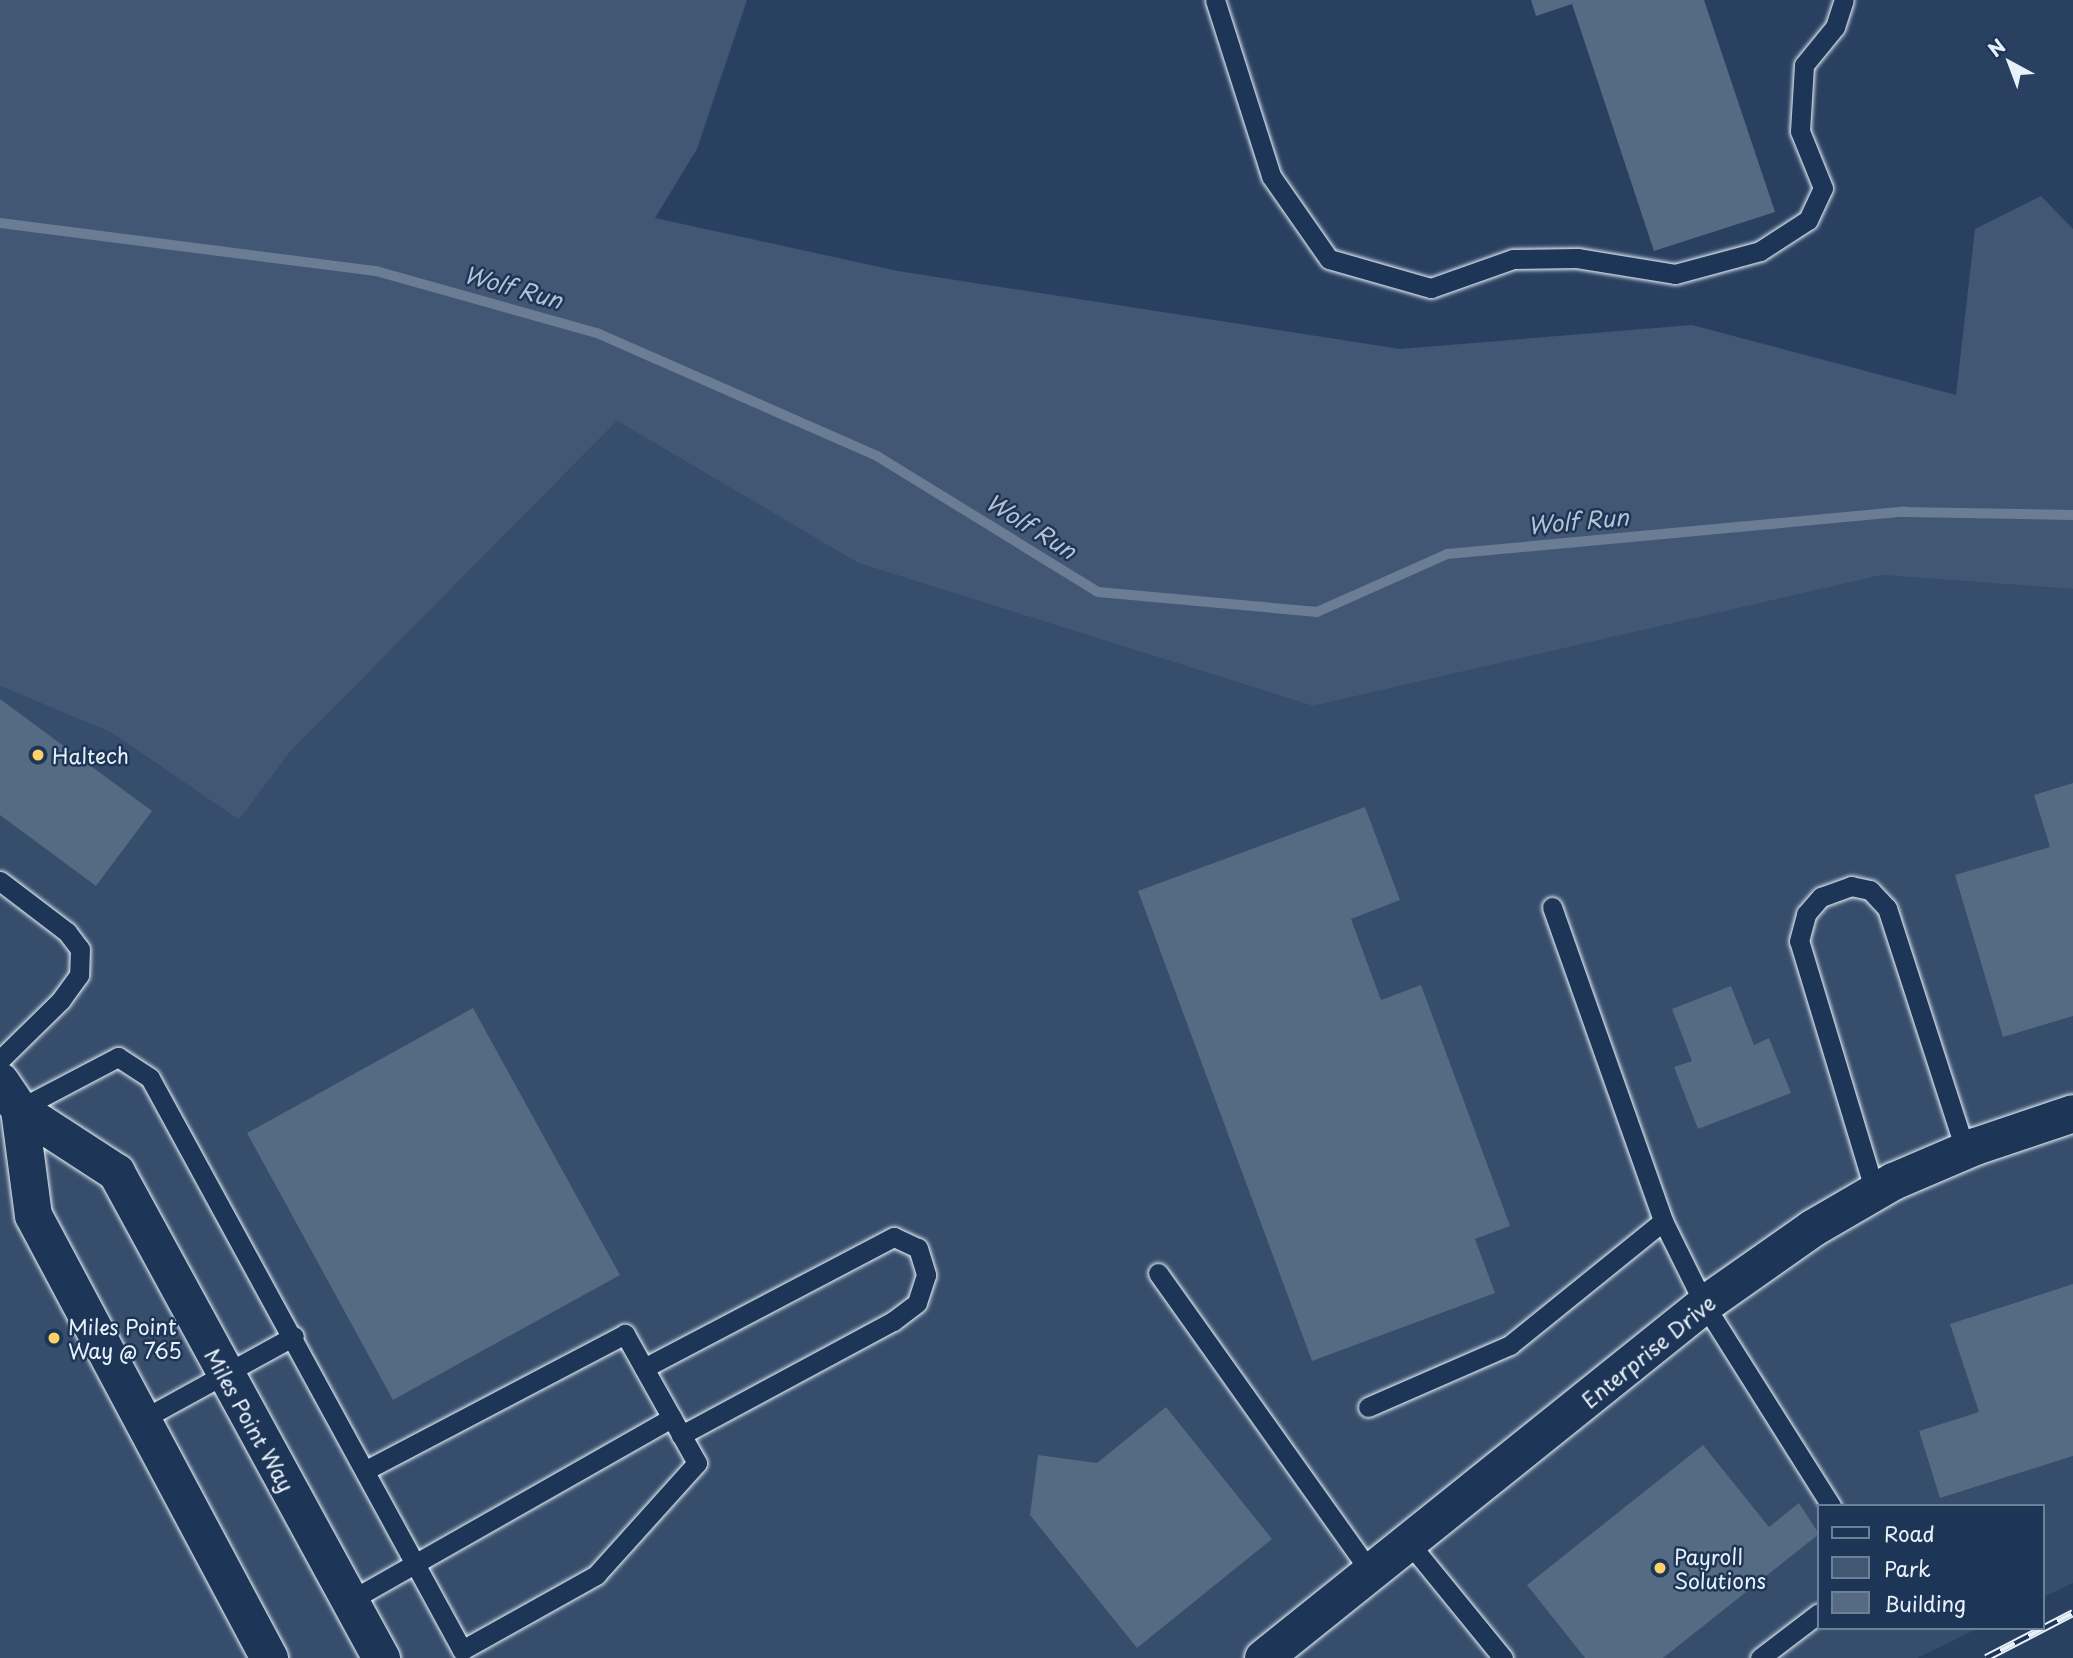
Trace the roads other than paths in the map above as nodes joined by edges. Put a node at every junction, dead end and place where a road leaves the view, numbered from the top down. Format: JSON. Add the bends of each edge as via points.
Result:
{"nodes":[{"id":1,"x":1215,"y":0,"type":"edge"},
{"id":2,"x":1844,"y":0,"type":"edge"},
{"id":3,"x":0,"y":881,"type":"edge"},
{"id":4,"x":1552,"y":907,"type":"dead end"},
{"id":5,"x":0,"y":1060,"type":"edge"},
{"id":6,"x":9,"y":1095,"type":"edge"},
{"id":7,"x":2073,"y":1113,"type":"edge"},
{"id":8,"x":1965,"y":1150,"type":"junction"},
{"id":9,"x":1875,"y":1192,"type":"junction"},
{"id":10,"x":1663,"y":1221,"type":"junction"},
{"id":11,"x":1158,"y":1273,"type":"dead end"},
{"id":12,"x":1704,"y":1304,"type":"junction"},
{"id":13,"x":294,"y":1336,"type":"junction"},
{"id":14,"x":644,"y":1368,"type":"junction"},
{"id":15,"x":224,"y":1375,"type":"junction"},
{"id":16,"x":1368,"y":1406,"type":"dead end"},
{"id":17,"x":142,"y":1419,"type":"junction"},
{"id":18,"x":677,"y":1426,"type":"junction"},
{"id":19,"x":366,"y":1471,"type":"junction"},
{"id":20,"x":1830,"y":1504,"type":"edge"},
{"id":21,"x":1410,"y":1544,"type":"junction"},
{"id":22,"x":416,"y":1566,"type":"junction"},
{"id":23,"x":1372,"y":1574,"type":"junction"},
{"id":24,"x":351,"y":1600,"type":"junction"},
{"id":25,"x":1818,"y":1614,"type":"edge"},
{"id":26,"x":270,"y":1658,"type":"edge"},
{"id":27,"x":381,"y":1658,"type":"edge"},
{"id":28,"x":1264,"y":1658,"type":"edge"},
{"id":29,"x":1503,"y":1658,"type":"edge"},
{"id":30,"x":1760,"y":1658,"type":"edge"}],
"edges":[{"from":1,"to":2,"type":"lane","via":[[1271,176],[1329,259],[1431,288],[1513,259],[1577,258],[1675,274],[1760,251],[1808,220],[1823,188],[1800,131],[1804,65],[1835,27]]},
{"from":3,"to":5,"type":"lane","via":[[67,932],[80,949],[79,975],[61,1000]]},
{"from":4,"to":10,"type":"lane"},
{"from":6,"to":13,"type":"lane","via":[[118,1056],[150,1078]]},
{"from":6,"to":15,"type":"street","name":"Miles Point Way","via":[[116,1172]]},
{"from":6,"to":17,"type":"street","via":[[33,1215]]},
{"from":7,"to":8,"type":"street","name":"Enterprise Drive"},
{"from":8,"to":9,"type":"street","name":"Enterprise Drive"},
{"from":8,"to":9,"type":"lane","via":[[1887,908],[1870,890],[1851,886],[1821,897],[1806,914],[1799,941]]},
{"from":9,"to":12,"type":"street","name":"Enterprise Drive","via":[[1812,1228]]},
{"from":10,"to":12,"type":"lane"},
{"from":10,"to":16,"type":"lane","via":[[1510,1345]]},
{"from":11,"to":23,"type":"lane"},
{"from":12,"to":20,"type":"lane"},
{"from":12,"to":21,"type":"street","name":"Enterprise Drive"},
{"from":13,"to":15,"type":"lane"},
{"from":13,"to":19,"type":"lane"},
{"from":14,"to":18,"type":"lane"},
{"from":14,"to":18,"type":"lane","via":[[894,1237],[918,1248],[926,1275],[917,1303],[892,1321]]},
{"from":14,"to":19,"type":"lane","via":[[625,1334]]},
{"from":15,"to":17,"type":"lane"},
{"from":15,"to":24,"type":"street","name":"Miles Point Way"},
{"from":17,"to":26,"type":"street"},
{"from":18,"to":22,"type":"lane"},
{"from":18,"to":22,"type":"lane","via":[[697,1462],[596,1575],[462,1650]]},
{"from":19,"to":22,"type":"lane"},
{"from":21,"to":23,"type":"street","name":"Enterprise Drive"},
{"from":21,"to":29,"type":"lane"},
{"from":22,"to":24,"type":"lane"},
{"from":23,"to":28,"type":"street","name":"Enterprise Drive"},
{"from":24,"to":27,"type":"street","name":"Miles Point Way"},
{"from":25,"to":30,"type":"lane"}]}
